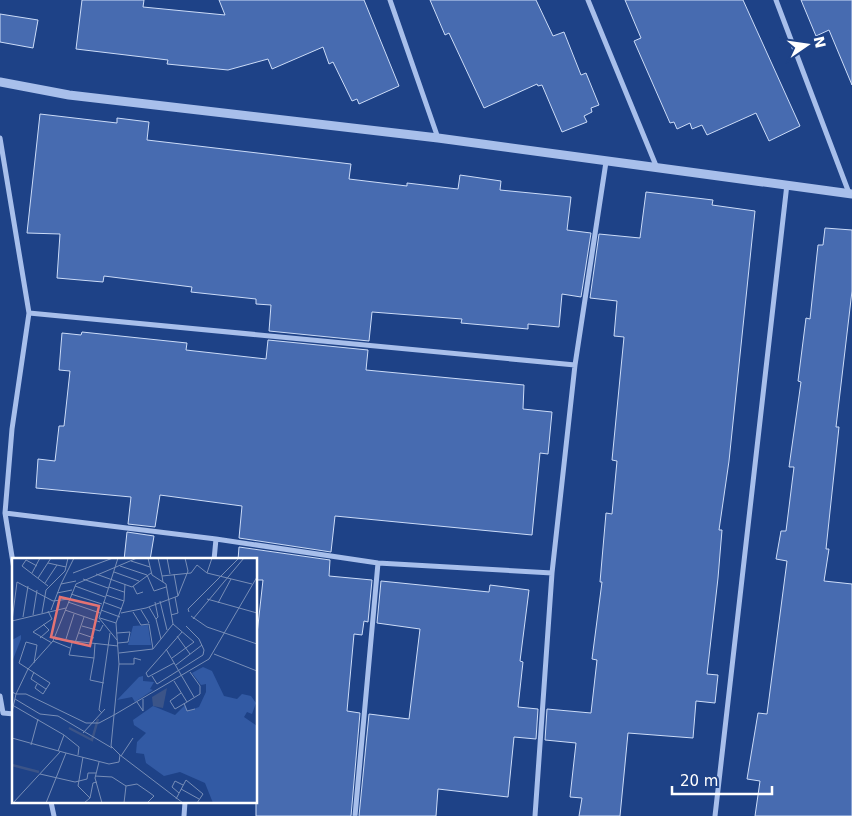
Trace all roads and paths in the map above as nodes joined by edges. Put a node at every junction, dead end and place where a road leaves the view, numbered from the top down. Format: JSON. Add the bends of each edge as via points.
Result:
{"nodes":[{"id":1,"x":390,"y":0,"type":"edge"},
{"id":2,"x":588,"y":0,"type":"edge"},
{"id":3,"x":776,"y":0,"type":"edge"},
{"id":4,"x":0,"y":82,"type":"edge"},
{"id":5,"x":0,"y":138,"type":"edge"},
{"id":6,"x":438,"y":138,"type":"junction"},
{"id":7,"x":606,"y":162,"type":"junction"},
{"id":8,"x":657,"y":168,"type":"junction"},
{"id":9,"x":787,"y":184,"type":"junction"},
{"id":10,"x":851,"y":194,"type":"edge"},
{"id":11,"x":29,"y":314,"type":"junction"},
{"id":12,"x":575,"y":365,"type":"junction"},
{"id":13,"x":5,"y":513,"type":"junction"},
{"id":14,"x":216,"y":539,"type":"junction"},
{"id":15,"x":12,"y":558,"type":"edge"},
{"id":16,"x":214,"y":558,"type":"edge"},
{"id":17,"x":378,"y":562,"type":"junction"},
{"id":18,"x":552,"y":573,"type":"junction"},
{"id":19,"x":0,"y":696,"type":"edge"},
{"id":20,"x":12,"y":714,"type":"edge"},
{"id":21,"x":355,"y":816,"type":"edge"},
{"id":22,"x":535,"y":816,"type":"edge"},
{"id":23,"x":715,"y":816,"type":"edge"}],
"edges":[{"from":1,"to":6,"type":"street"},
{"from":2,"to":8,"type":"street"},
{"from":3,"to":10,"type":"street"},
{"from":4,"to":6,"type":"street","via":[[69,94]]},
{"from":5,"to":11,"type":"street"},
{"from":6,"to":7,"type":"street"},
{"from":7,"to":8,"type":"street"},
{"from":7,"to":12,"type":"street"},
{"from":8,"to":9,"type":"street"},
{"from":9,"to":10,"type":"street"},
{"from":9,"to":23,"type":"street"},
{"from":11,"to":12,"type":"street"},
{"from":11,"to":13,"type":"street","via":[[12,428]]},
{"from":12,"to":18,"type":"street"},
{"from":13,"to":14,"type":"street"},
{"from":13,"to":15,"type":"street"},
{"from":14,"to":16,"type":"street"},
{"from":14,"to":17,"type":"street"},
{"from":17,"to":18,"type":"street"},
{"from":17,"to":21,"type":"street"},
{"from":18,"to":22,"type":"street"},
{"from":19,"to":20,"type":"street","via":[[3,713]]}]}
